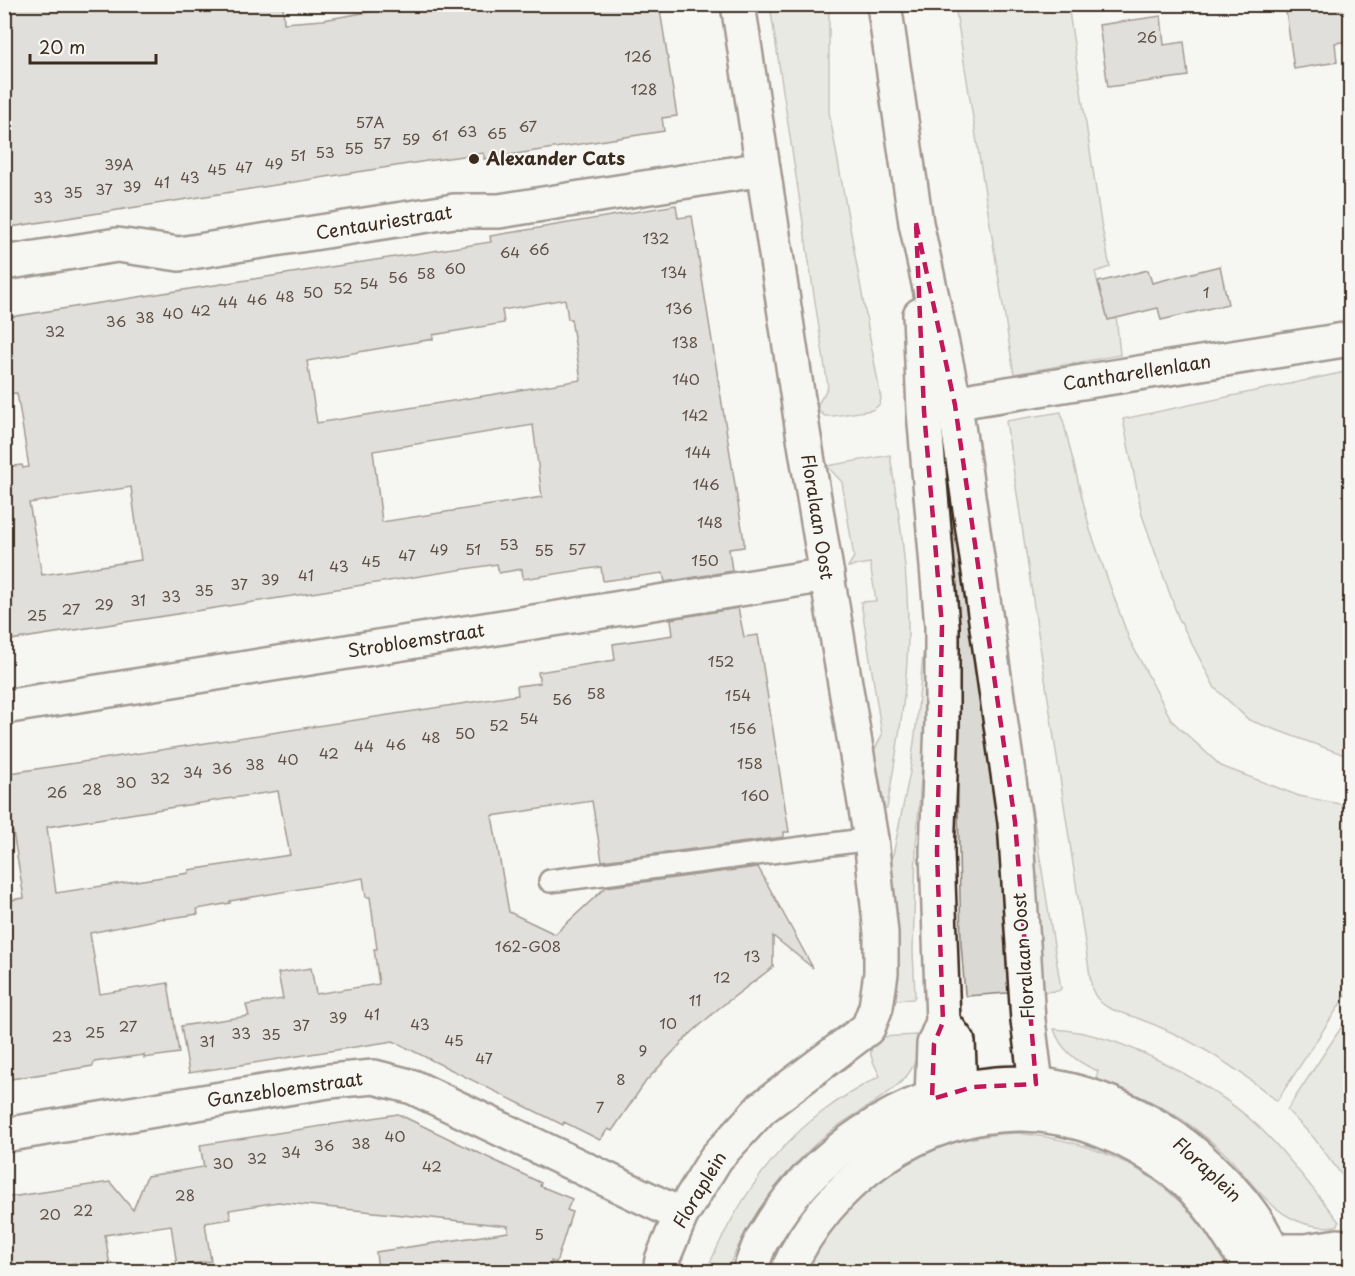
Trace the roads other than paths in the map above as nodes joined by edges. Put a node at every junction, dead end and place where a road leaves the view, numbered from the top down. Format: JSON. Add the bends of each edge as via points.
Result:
{"nodes":[{"id":1,"x":738,"y":4,"type":"edge"},
{"id":2,"x":884,"y":4,"type":"edge"},
{"id":3,"x":763,"y":169,"type":"junction"},
{"id":4,"x":4,"y":263,"type":"edge"},
{"id":5,"x":1350,"y":339,"type":"edge"},
{"id":6,"x":940,"y":408,"type":"junction"},
{"id":7,"x":827,"y":575,"type":"junction"},
{"id":8,"x":4,"y":707,"type":"edge"},
{"id":9,"x":871,"y":839,"type":"junction"},
{"id":10,"x":550,"y":881,"type":"dead end"},
{"id":11,"x":868,"y":1028,"type":"joint"},
{"id":12,"x":1036,"y":1084,"type":"junction"},
{"id":13,"x":946,"y":1094,"type":"junction"},
{"id":14,"x":955,"y":1124,"type":"junction"},
{"id":15,"x":4,"y":1135,"type":"edge"},
{"id":16,"x":681,"y":1215,"type":"junction"},
{"id":17,"x":1350,"y":1249,"type":"edge"},
{"id":18,"x":1350,"y":1263,"type":"edge"},
{"id":19,"x":1272,"y":1265,"type":"edge"},
{"id":20,"x":660,"y":1272,"type":"edge"},
{"id":21,"x":749,"y":1272,"type":"edge"},
{"id":22,"x":787,"y":1272,"type":"edge"},
{"id":23,"x":1334,"y":1272,"type":"edge"}],
"edges":[{"from":1,"to":3,"type":"street","name":"Floralaan Oost"},
{"from":2,"to":6,"type":"street","name":"Floralaan Oost"},
{"from":3,"to":4,"type":"street","name":"Centauriestraat","via":[[499,211],[454,211],[179,254],[117,245]]},
{"from":3,"to":7,"type":"street","name":"Floralaan Oost"},
{"from":5,"to":6,"type":"street","name":"Cantharellenlaan"},
{"from":6,"to":12,"type":"street","name":"Floralaan Oost","via":[[1015,822]]},
{"from":6,"to":13,"type":"street","name":"Floralaan Oost","via":[[942,723],[937,852],[943,1022],[958,1042]]},
{"from":7,"to":8,"type":"street","name":"Strobloemstraat"},
{"from":7,"to":9,"type":"street","name":"Floralaan Oost"},
{"from":9,"to":10,"type":"lane"},
{"from":9,"to":11,"type":"street","name":"Floralaan Oost","via":[[881,973]]},
{"from":11,"to":16,"type":"street","name":"Floraplein","via":[[762,1108],[716,1158]]},
{"from":12,"to":13,"type":"street","name":"Floraplein","via":[[998,1084]]},
{"from":12,"to":19,"type":"street","name":"Floraplein","via":[[1090,1096],[1146,1120],[1180,1141],[1227,1184],[1254,1216]]},
{"from":13,"to":14,"type":"street"},
{"from":13,"to":21,"type":"street","name":"Floraplein","via":[[893,1115],[858,1136],[817,1171],[790,1200],[763,1239]]},
{"from":14,"to":19,"type":"street","name":"Floraplein","via":[[989,1116],[1024,1114],[1088,1125],[1115,1136],[1174,1172],[1195,1190],[1247,1261]]},
{"from":14,"to":22,"type":"street","name":"Floraplein","via":[[919,1137],[858,1175],[805,1235]]},
{"from":15,"to":16,"type":"street","name":"Ganzebloemstraat","via":[[329,1081],[374,1077],[413,1087]]},
{"from":16,"to":20,"type":"street","name":"Floraplein"},
{"from":17,"to":19,"type":"street","via":[[1338,1246],[1305,1251]]},
{"from":18,"to":23,"type":"street"}]}
